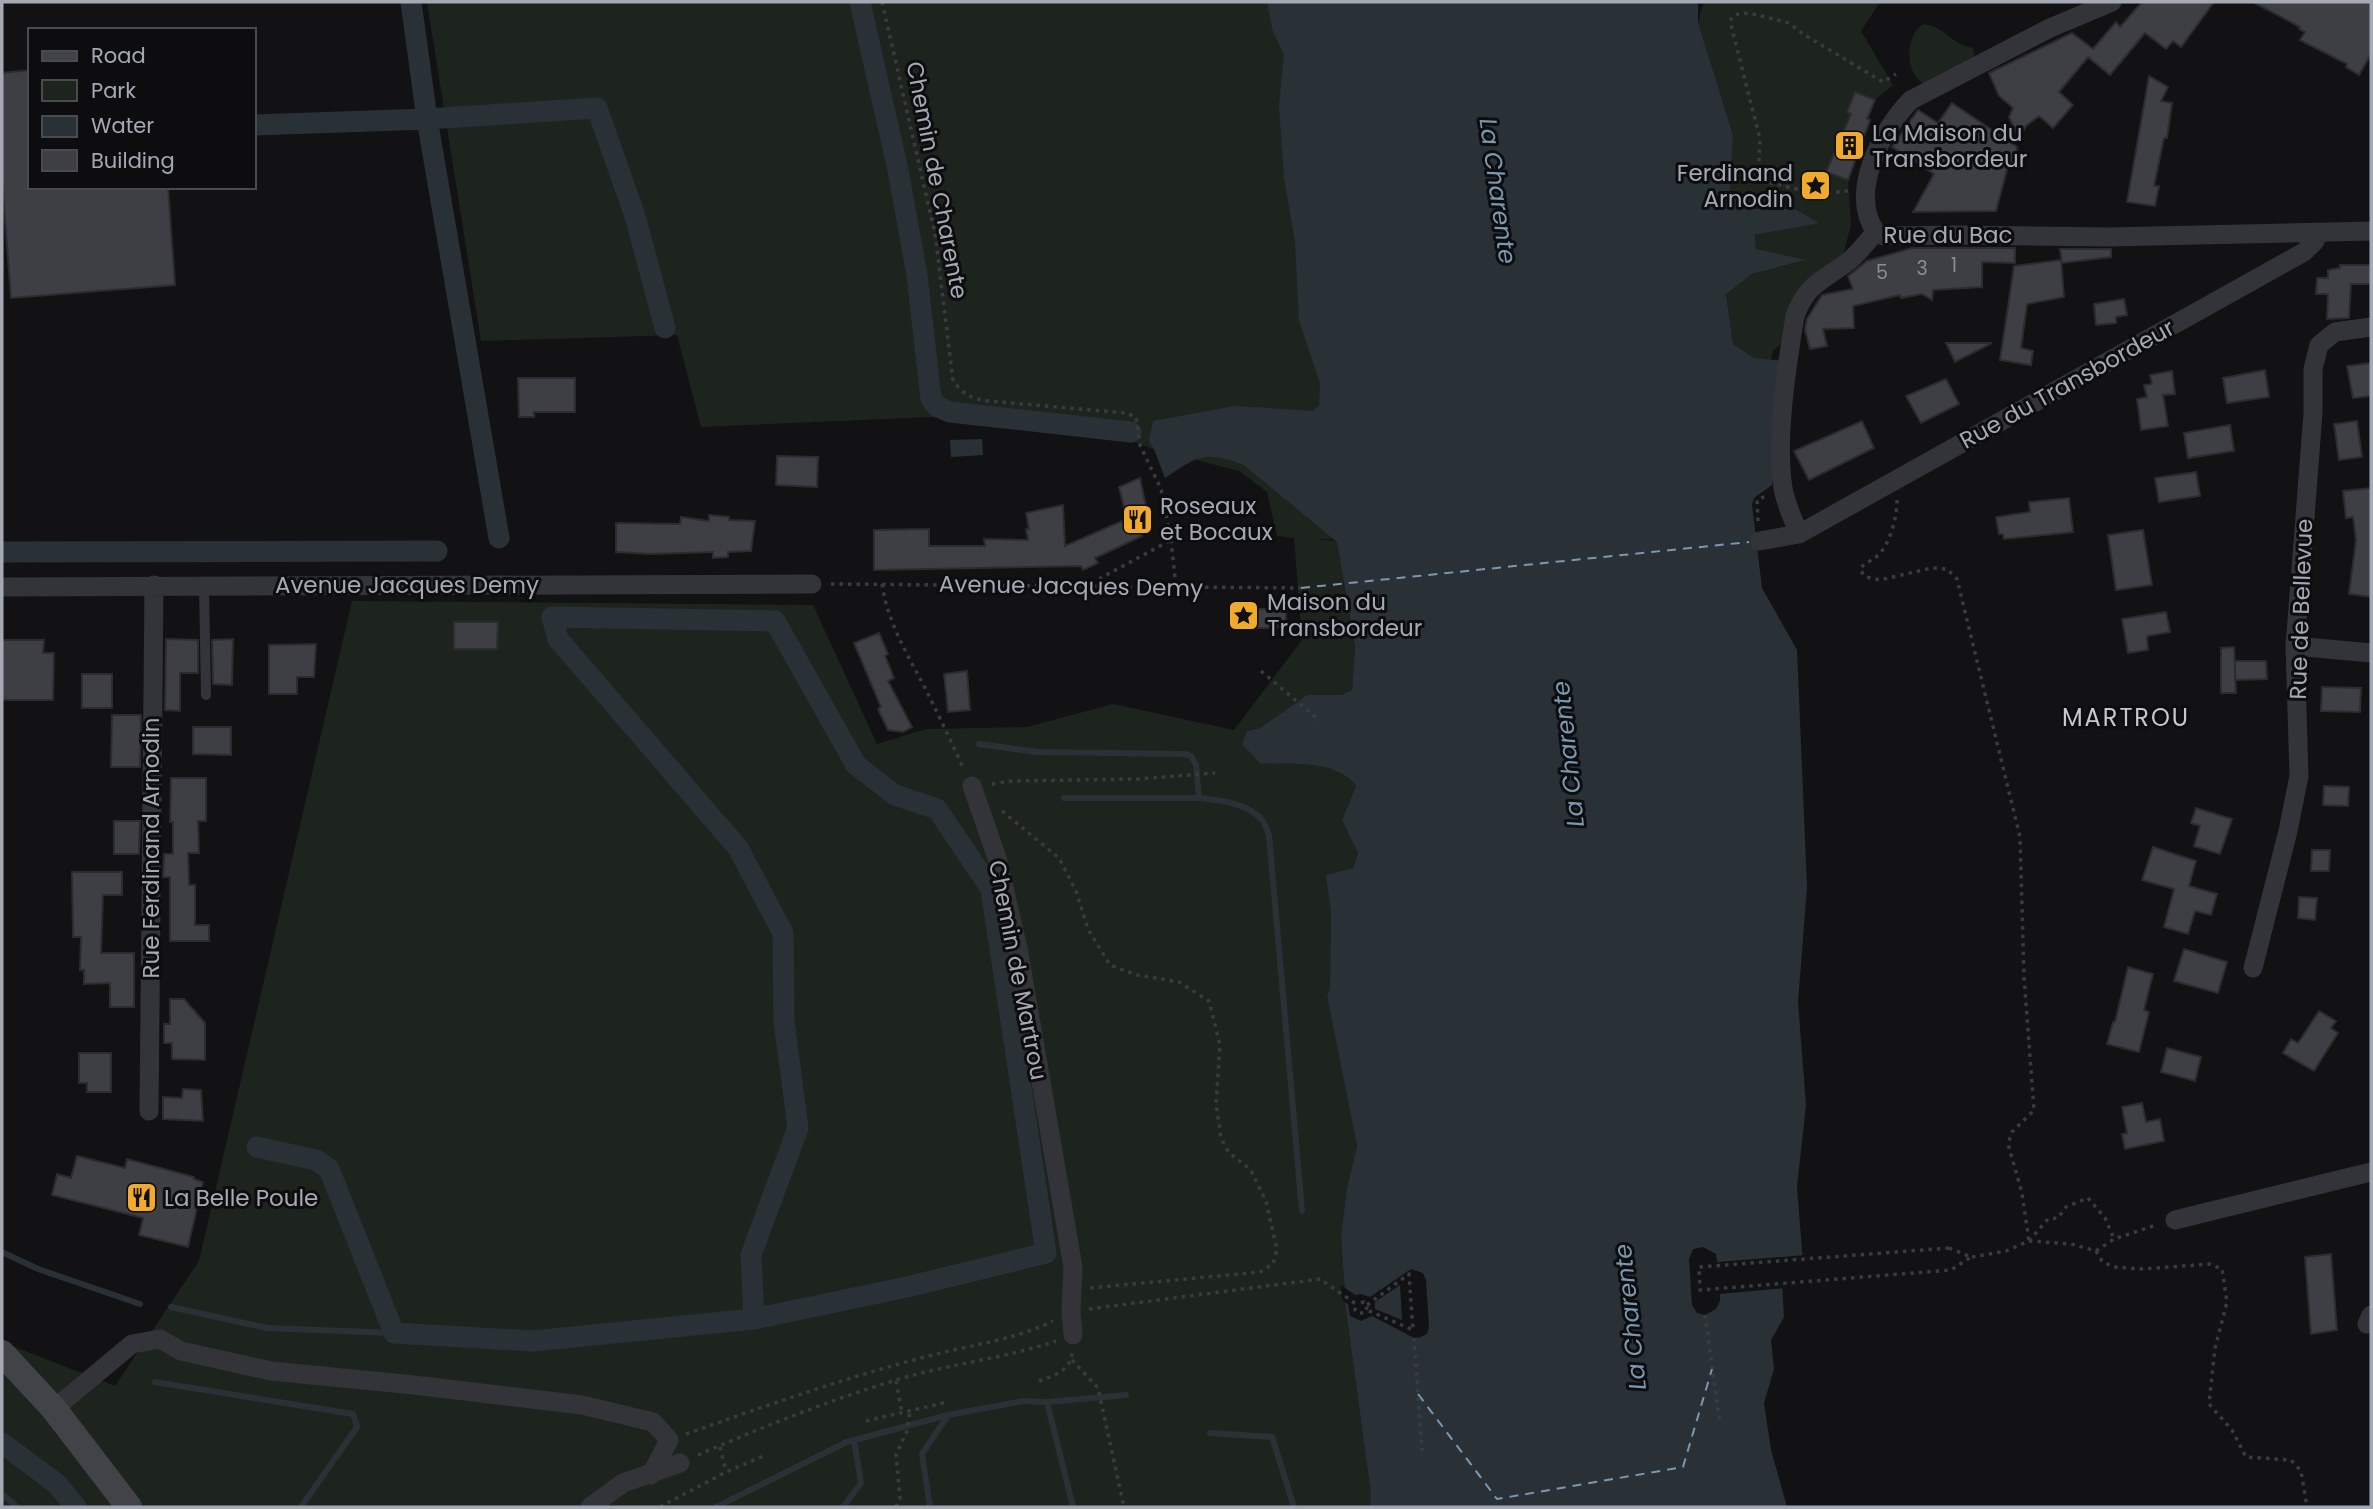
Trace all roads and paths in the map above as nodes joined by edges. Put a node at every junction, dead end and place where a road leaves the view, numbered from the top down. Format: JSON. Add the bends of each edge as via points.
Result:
{"nodes":[{"id":1,"x":883,"y":2,"type":"edge"},
{"id":2,"x":2112,"y":2,"type":"edge"},
{"id":3,"x":1896,"y":74,"type":"dead end"},
{"id":4,"x":1866,"y":191,"type":"junction"},
{"id":5,"x":2371,"y":231,"type":"edge"},
{"id":6,"x":1876,"y":232,"type":"junction"},
{"id":7,"x":2318,"y":234,"type":"junction"},
{"id":8,"x":2371,"y":327,"type":"edge"},
{"id":9,"x":1892,"y":482,"type":"junction"},
{"id":10,"x":1783,"y":489,"type":"junction"},
{"id":11,"x":1799,"y":534,"type":"junction"},
{"id":12,"x":1171,"y":540,"type":"junction"},
{"id":13,"x":1759,"y":541,"type":"joint"},
{"id":14,"x":812,"y":584,"type":"joint"},
{"id":15,"x":883,"y":584,"type":"junction"},
{"id":16,"x":154,"y":585,"type":"junction"},
{"id":17,"x":204,"y":585,"type":"junction"},
{"id":18,"x":2,"y":587,"type":"edge"},
{"id":19,"x":1176,"y":587,"type":"junction"},
{"id":20,"x":1083,"y":588,"type":"junction"},
{"id":21,"x":1301,"y":589,"type":"dead end"},
{"id":22,"x":2295,"y":646,"type":"junction"},
{"id":23,"x":2371,"y":653,"type":"edge"},
{"id":24,"x":1261,"y":671,"type":"dead end"},
{"id":25,"x":206,"y":695,"type":"dead end"},
{"id":26,"x":1320,"y":721,"type":"dead end"},
{"id":27,"x":1215,"y":773,"type":"dead end"},
{"id":28,"x":972,"y":786,"type":"junction"},
{"id":29,"x":1001,"y":810,"type":"dead end"},
{"id":30,"x":2253,"y":968,"type":"dead end"},
{"id":31,"x":149,"y":1111,"type":"dead end"},
{"id":32,"x":2371,"y":1172,"type":"edge"},
{"id":33,"x":2175,"y":1220,"type":"joint"},
{"id":34,"x":2113,"y":1239,"type":"junction"},
{"id":35,"x":2029,"y":1241,"type":"junction"},
{"id":36,"x":2096,"y":1251,"type":"junction"},
{"id":37,"x":1971,"y":1257,"type":"junction"},
{"id":38,"x":1072,"y":1289,"type":"junction"},
{"id":39,"x":1356,"y":1304,"type":"junction"},
{"id":40,"x":1367,"y":1307,"type":"junction"},
{"id":41,"x":1071,"y":1312,"type":"junction"},
{"id":42,"x":1705,"y":1315,"type":"dead end"},
{"id":43,"x":1073,"y":1335,"type":"junction"},
{"id":44,"x":1414,"y":1338,"type":"dead end"},
{"id":45,"x":2,"y":1353,"type":"edge"},
{"id":46,"x":1072,"y":1360,"type":"junction"},
{"id":47,"x":896,"y":1381,"type":"junction"},
{"id":48,"x":1039,"y":1381,"type":"dead end"},
{"id":49,"x":947,"y":1402,"type":"dead end"},
{"id":50,"x":54,"y":1409,"type":"junction"},
{"id":51,"x":909,"y":1411,"type":"junction"},
{"id":52,"x":902,"y":1413,"type":"junction"},
{"id":53,"x":866,"y":1421,"type":"dead end"},
{"id":54,"x":1720,"y":1424,"type":"dead end"},
{"id":55,"x":669,"y":1440,"type":"junction"},
{"id":56,"x":720,"y":1446,"type":"junction"},
{"id":57,"x":1422,"y":1451,"type":"dead end"},
{"id":58,"x":766,"y":1455,"type":"dead end"},
{"id":59,"x":680,"y":1463,"type":"joint"},
{"id":60,"x":726,"y":1472,"type":"junction"},
{"id":61,"x":651,"y":1475,"type":"junction"},
{"id":62,"x":129,"y":1507,"type":"edge"},
{"id":63,"x":590,"y":1507,"type":"edge"},
{"id":64,"x":660,"y":1507,"type":"edge"},
{"id":65,"x":896,"y":1507,"type":"edge"},
{"id":66,"x":1124,"y":1507,"type":"edge"},
{"id":67,"x":2307,"y":1507,"type":"edge"}],
"edges":[{"from":1,"to":12,"type":"path","name":"Chemin de Charente","via":[[935,234],[953,380],[970,397],[1136,417],[1140,445],[1161,489]]},
{"from":2,"to":4,"type":"street","via":[[2050,27],[1911,100],[1884,135]]},
{"from":3,"to":4,"type":"path","via":[[1883,82],[1789,23],[1749,13],[1734,15],[1730,21],[1760,139],[1758,180],[1818,194]]},
{"from":4,"to":6,"type":"street","via":[[1869,222]]},
{"from":5,"to":7,"type":"street"},
{"from":6,"to":7,"type":"street","name":"Rue du Bac","via":[[1884,236]]},
{"from":6,"to":10,"type":"street","name":"Rue du Bac","via":[[1800,302],[1782,434]]},
{"from":7,"to":9,"type":"street","name":"Rue du Transbordeur","via":[[2304,252]]},
{"from":8,"to":22,"type":"street","name":"Rue de Bellevue","via":[[2335,332],[2319,345],[2313,369]]},
{"from":9,"to":11,"type":"street","name":"Rue du Transbordeur"},
{"from":9,"to":35,"type":"path","via":[[1898,503],[1888,540],[1860,570],[1866,577],[1880,580],[1947,569],[1957,579],[2020,837],[2034,1110],[2012,1132],[2008,1144]]},
{"from":10,"to":11,"type":"street","name":"Rue du Bac"},
{"from":10,"to":13,"type":"path","via":[[1757,500]]},
{"from":11,"to":13,"type":"street","name":"Rue du Transbordeur"},
{"from":12,"to":19,"type":"path","name":"Chemin de Charente"},
{"from":12,"to":20,"type":"path"},
{"from":14,"to":15,"type":"path","name":"Avenue Jacques Demy"},
{"from":14,"to":17,"type":"street","name":"Avenue Jacques Demy"},
{"from":15,"to":20,"type":"path","name":"Avenue Jacques Demy"},
{"from":15,"to":28,"type":"path","via":[[897,636]]},
{"from":16,"to":17,"type":"street","name":"Avenue Jacques Demy"},
{"from":16,"to":18,"type":"street","name":"Avenue Jacques Demy"},
{"from":16,"to":31,"type":"street","name":"Rue Ferdinand Arnodin"},
{"from":17,"to":25,"type":"lane"},
{"from":19,"to":20,"type":"path","name":"Avenue Jacques Demy"},
{"from":19,"to":21,"type":"path","name":"Avenue Jacques Demy"},
{"from":22,"to":23,"type":"street"},
{"from":22,"to":30,"type":"street","name":"Rue de Bellevue","via":[[2299,776]]},
{"from":24,"to":26,"type":"path"},
{"from":27,"to":28,"type":"path"},
{"from":28,"to":38,"type":"street","name":"Chemin de Martrou","via":[[997,858],[1018,948],[1073,1267]]},
{"from":29,"to":38,"type":"path","via":[[1059,858],[1088,929],[1110,965],[1179,982],[1209,1001],[1220,1045],[1216,1103],[1220,1138],[1229,1153],[1250,1168],[1266,1201],[1276,1250],[1273,1264],[1260,1272]]},
{"from":32,"to":33,"type":"street"},
{"from":33,"to":34,"type":"path"},
{"from":34,"to":35,"type":"path","via":[[2105,1218],[2088,1198],[2066,1207],[2058,1218],[2048,1219]]},
{"from":34,"to":36,"type":"path"},
{"from":35,"to":36,"type":"path"},
{"from":35,"to":37,"type":"path","via":[[2006,1251]]},
{"from":36,"to":67,"type":"path","via":[[2113,1267],[2210,1264],[2222,1269],[2227,1302],[2215,1348],[2209,1404],[2232,1430],[2246,1457],[2291,1460],[2301,1471]]},
{"from":37,"to":37,"type":"path","via":[[1949,1248],[1699,1267],[1700,1290],[1951,1270]]},
{"from":38,"to":41,"type":"street","name":"Chemin de Martrou"},
{"from":39,"to":40,"type":"path","via":[[1360,1301]]},
{"from":39,"to":40,"type":"path","via":[[1358,1313]]},
{"from":39,"to":41,"type":"path","via":[[1320,1279]]},
{"from":40,"to":40,"type":"path","via":[[1413,1330],[1409,1274]]},
{"from":41,"to":43,"type":"street","name":"Chemin de Martrou"},
{"from":41,"to":55,"type":"path","via":[[1014,1337],[854,1377]]},
{"from":42,"to":54,"type":"path"},
{"from":43,"to":46,"type":"path"},
{"from":43,"to":47,"type":"path"},
{"from":44,"to":57,"type":"path"},
{"from":45,"to":50,"type":"main road"},
{"from":46,"to":48,"type":"path","via":[[1058,1375]]},
{"from":46,"to":66,"type":"path","via":[[1098,1388]]},
{"from":47,"to":52,"type":"path"},
{"from":47,"to":56,"type":"path"},
{"from":49,"to":51,"type":"path"},
{"from":50,"to":55,"type":"street","via":[[132,1344],[160,1339],[181,1350],[271,1371],[582,1405],[653,1422]]},
{"from":50,"to":62,"type":"main road"},
{"from":51,"to":52,"type":"path"},
{"from":51,"to":65,"type":"path","via":[[907,1431],[896,1455],[900,1498]]},
{"from":52,"to":53,"type":"path"},
{"from":55,"to":61,"type":"street"},
{"from":56,"to":59,"type":"path"},
{"from":56,"to":60,"type":"path"},
{"from":58,"to":60,"type":"path"},
{"from":59,"to":61,"type":"street"},
{"from":60,"to":64,"type":"path"},
{"from":61,"to":63,"type":"street","via":[[622,1483]]}]}
